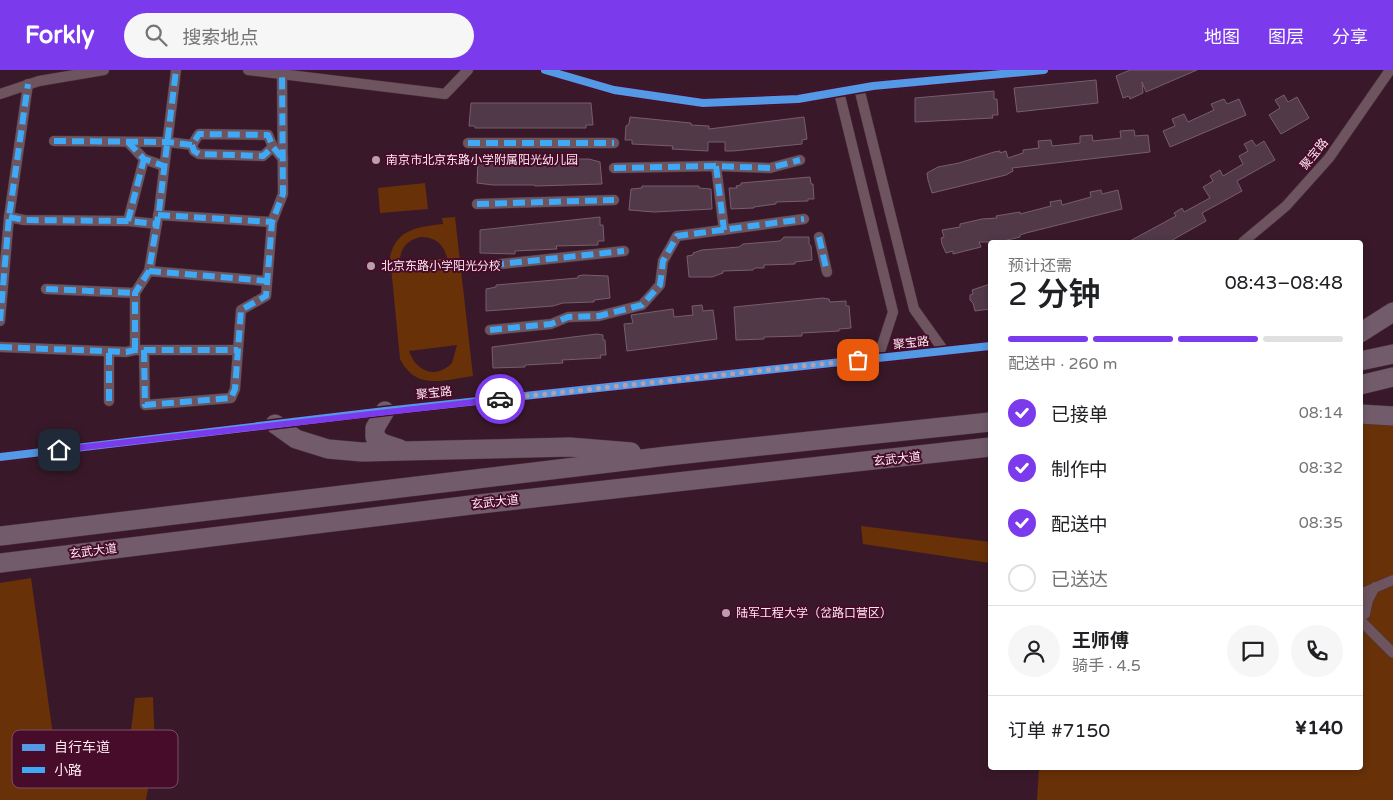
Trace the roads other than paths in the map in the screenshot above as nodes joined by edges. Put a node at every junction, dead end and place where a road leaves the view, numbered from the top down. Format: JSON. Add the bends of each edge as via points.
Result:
{"nodes":[{"id":1,"x":104,"y":70,"type":"edge"},
{"id":2,"x":176,"y":70,"type":"edge"},
{"id":3,"x":248,"y":70,"type":"edge"},
{"id":4,"x":468,"y":70,"type":"edge"},
{"id":5,"x":545,"y":70,"type":"edge"},
{"id":6,"x":1044,"y":70,"type":"edge"},
{"id":7,"x":1390,"y":70,"type":"edge"},
{"id":8,"x":282,"y":74,"type":"junction"},
{"id":9,"x":28,"y":84,"type":"junction"},
{"id":10,"x":859,"y":88,"type":"junction"},
{"id":11,"x":839,"y":92,"type":"junction"},
{"id":12,"x":0,"y":94,"type":"edge"},
{"id":13,"x":54,"y":141,"type":"dead end"},
{"id":14,"x":128,"y":142,"type":"junction"},
{"id":15,"x":168,"y":142,"type":"junction"},
{"id":16,"x":468,"y":143,"type":"dead end"},
{"id":17,"x":614,"y":143,"type":"dead end"},
{"id":18,"x":192,"y":144,"type":"junction"},
{"id":19,"x":273,"y":147,"type":"junction"},
{"id":20,"x":144,"y":159,"type":"junction"},
{"id":21,"x":283,"y":159,"type":"junction"},
{"id":22,"x":800,"y":160,"type":"dead end"},
{"id":23,"x":164,"y":166,"type":"junction"},
{"id":24,"x":716,"y":166,"type":"junction"},
{"id":25,"x":614,"y":168,"type":"dead end"},
{"id":26,"x":614,"y":200,"type":"dead end"},
{"id":27,"x":477,"y":204,"type":"dead end"},
{"id":28,"x":9,"y":216,"type":"junction"},
{"id":29,"x":804,"y":219,"type":"dead end"},
{"id":30,"x":157,"y":220,"type":"junction"},
{"id":31,"x":128,"y":221,"type":"junction"},
{"id":32,"x":272,"y":222,"type":"junction"},
{"id":33,"x":724,"y":230,"type":"junction"},
{"id":34,"x":820,"y":237,"type":"dead end"},
{"id":35,"x":1246,"y":240,"type":"edge"},
{"id":36,"x":624,"y":251,"type":"dead end"},
{"id":37,"x":492,"y":265,"type":"dead end"},
{"id":38,"x":149,"y":271,"type":"junction"},
{"id":39,"x":827,"y":272,"type":"dead end"},
{"id":40,"x":267,"y":281,"type":"junction"},
{"id":41,"x":46,"y":289,"type":"dead end"},
{"id":42,"x":135,"y":293,"type":"junction"},
{"id":43,"x":1393,"y":312,"type":"edge"},
{"id":44,"x":0,"y":321,"type":"edge"},
{"id":45,"x":490,"y":330,"type":"dead end"},
{"id":46,"x":1363,"y":332,"type":"edge"},
{"id":47,"x":988,"y":346,"type":"edge"},
{"id":48,"x":0,"y":347,"type":"edge"},
{"id":49,"x":140,"y":350,"type":"junction"},
{"id":50,"x":238,"y":350,"type":"junction"},
{"id":51,"x":944,"y":351,"type":"junction"},
{"id":52,"x":109,"y":352,"type":"junction"},
{"id":53,"x":1393,"y":354,"type":"edge"},
{"id":54,"x":878,"y":358,"type":"junction"},
{"id":55,"x":1363,"y":360,"type":"edge"},
{"id":56,"x":1393,"y":377,"type":"edge"},
{"id":57,"x":1363,"y":384,"type":"edge"},
{"id":58,"x":109,"y":401,"type":"dead end"},
{"id":59,"x":385,"y":411,"type":"junction"},
{"id":60,"x":1363,"y":414,"type":"edge"},
{"id":61,"x":1393,"y":416,"type":"edge"},
{"id":62,"x":988,"y":422,"type":"edge"},
{"id":63,"x":275,"y":424,"type":"junction"},
{"id":64,"x":988,"y":447,"type":"edge"},
{"id":65,"x":406,"y":452,"type":"junction"},
{"id":66,"x":667,"y":456,"type":"junction"},
{"id":67,"x":0,"y":457,"type":"edge"},
{"id":68,"x":0,"y":536,"type":"edge"},
{"id":69,"x":0,"y":563,"type":"edge"},
{"id":70,"x":1393,"y":580,"type":"edge"},
{"id":71,"x":1375,"y":588,"type":"junction"},
{"id":72,"x":1363,"y":593,"type":"edge"},
{"id":73,"x":1363,"y":617,"type":"edge"},
{"id":74,"x":1363,"y":621,"type":"edge"},
{"id":75,"x":1393,"y":653,"type":"edge"}],
"edges":[{"from":1,"to":9,"type":"street"},
{"from":2,"to":15,"type":"street"},
{"from":3,"to":8,"type":"street"},
{"from":4,"to":8,"type":"street","via":[[445,94]]},
{"from":5,"to":11,"type":"street","via":[[614,90],[703,103],[798,99]]},
{"from":6,"to":10,"type":"street"},
{"from":7,"to":35,"type":"street","name":"聚宝路","via":[[1329,158],[1286,206]]},
{"from":8,"to":21,"type":"street"},
{"from":9,"to":12,"type":"street"},
{"from":9,"to":28,"type":"street"},
{"from":10,"to":11,"type":"street"},
{"from":10,"to":51,"type":"street","via":[[914,308]]},
{"from":11,"to":54,"type":"street","via":[[893,312]]},
{"from":13,"to":14,"type":"street"},
{"from":14,"to":15,"type":"street"},
{"from":14,"to":20,"type":"street"},
{"from":15,"to":18,"type":"street"},
{"from":15,"to":23,"type":"street"},
{"from":16,"to":17,"type":"street"},
{"from":18,"to":19,"type":"street","via":[[199,154],[262,156]]},
{"from":18,"to":19,"type":"street","via":[[199,134],[268,135]]},
{"from":19,"to":21,"type":"street"},
{"from":20,"to":23,"type":"street"},
{"from":20,"to":31,"type":"street"},
{"from":21,"to":32,"type":"street","via":[[283,194]]},
{"from":22,"to":24,"type":"street","via":[[770,168]]},
{"from":23,"to":30,"type":"street"},
{"from":24,"to":25,"type":"street"},
{"from":24,"to":33,"type":"street"},
{"from":26,"to":27,"type":"street"},
{"from":28,"to":31,"type":"street","via":[[24,220]]},
{"from":28,"to":44,"type":"street"},
{"from":29,"to":33,"type":"street"},
{"from":30,"to":31,"type":"street"},
{"from":30,"to":32,"type":"street"},
{"from":30,"to":38,"type":"street"},
{"from":32,"to":40,"type":"street"},
{"from":33,"to":45,"type":"street","via":[[676,236],[662,261],[660,285],[642,305],[600,316],[568,317],[551,324]]},
{"from":34,"to":39,"type":"street"},
{"from":36,"to":37,"type":"street"},
{"from":38,"to":40,"type":"street"},
{"from":38,"to":42,"type":"street"},
{"from":40,"to":50,"type":"street","via":[[266,296],[241,310]]},
{"from":41,"to":42,"type":"street"},
{"from":42,"to":49,"type":"street"},
{"from":43,"to":46,"type":"highway"},
{"from":47,"to":51,"type":"street","name":"聚宝路"},
{"from":48,"to":52,"type":"street"},
{"from":49,"to":50,"type":"street"},
{"from":49,"to":50,"type":"street","via":[[145,405],[230,398],[235,389]]},
{"from":49,"to":52,"type":"street"},
{"from":51,"to":54,"type":"street","name":"聚宝路"},
{"from":52,"to":58,"type":"street"},
{"from":53,"to":55,"type":"highway"},
{"from":54,"to":59,"type":"street","name":"聚宝路"},
{"from":56,"to":57,"type":"highway"},
{"from":59,"to":63,"type":"street","name":"聚宝路"},
{"from":59,"to":65,"type":"highway","via":[[375,428],[375,437]]},
{"from":60,"to":61,"type":"highway"},
{"from":62,"to":66,"type":"highway","name":"玄武大道"},
{"from":63,"to":65,"type":"highway","via":[[296,439],[328,449]]},
{"from":63,"to":67,"type":"street","name":"聚宝路"},
{"from":64,"to":69,"type":"highway","name":"玄武大道","via":[[461,506]]},
{"from":65,"to":66,"type":"highway","via":[[570,447]]},
{"from":66,"to":68,"type":"highway","name":"玄武大道"},
{"from":70,"to":71,"type":"street"},
{"from":71,"to":72,"type":"street"},
{"from":71,"to":73,"type":"street"},
{"from":74,"to":75,"type":"street"}]}
